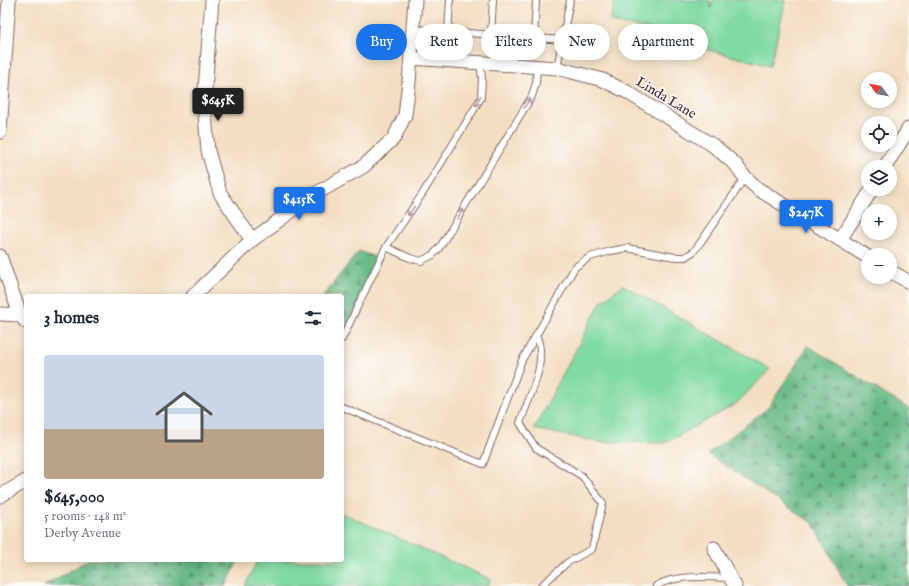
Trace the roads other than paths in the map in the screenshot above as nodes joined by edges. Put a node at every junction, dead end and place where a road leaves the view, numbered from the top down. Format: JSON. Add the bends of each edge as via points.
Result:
{"nodes":[{"id":1,"x":9,"y":0,"type":"edge"},
{"id":2,"x":212,"y":0,"type":"edge"},
{"id":3,"x":415,"y":0,"type":"edge"},
{"id":4,"x":450,"y":0,"type":"edge"},
{"id":5,"x":493,"y":0,"type":"edge"},
{"id":6,"x":536,"y":0,"type":"edge"},
{"id":7,"x":570,"y":0,"type":"edge"},
{"id":8,"x":448,"y":24,"type":"edge"},
{"id":9,"x":492,"y":24,"type":"edge"},
{"id":10,"x":535,"y":24,"type":"edge"},
{"id":11,"x":566,"y":24,"type":"edge"},
{"id":12,"x":413,"y":29,"type":"joint"},
{"id":13,"x":411,"y":58,"type":"junction"},
{"id":14,"x":559,"y":60,"type":"edge"},
{"id":15,"x":480,"y":63,"type":"junction"},
{"id":16,"x":537,"y":66,"type":"junction"},
{"id":17,"x":557,"y":68,"type":"junction"},
{"id":18,"x":909,"y":128,"type":"edge"},
{"id":19,"x":0,"y":132,"type":"edge"},
{"id":20,"x":889,"y":160,"type":"edge"},
{"id":21,"x":745,"y":178,"type":"junction"},
{"id":22,"x":868,"y":196,"type":"edge"},
{"id":23,"x":252,"y":240,"type":"junction"},
{"id":24,"x":840,"y":240,"type":"junction"},
{"id":25,"x":386,"y":247,"type":"junction"},
{"id":26,"x":861,"y":253,"type":"edge"},
{"id":27,"x":0,"y":256,"type":"edge"},
{"id":28,"x":897,"y":275,"type":"edge"},
{"id":29,"x":909,"y":282,"type":"edge"},
{"id":30,"x":195,"y":294,"type":"edge"},
{"id":31,"x":0,"y":314,"type":"edge"},
{"id":32,"x":23,"y":319,"type":"edge"},
{"id":33,"x":344,"y":335,"type":"edge"},
{"id":34,"x":536,"y":335,"type":"junction"},
{"id":35,"x":344,"y":407,"type":"edge"},
{"id":36,"x":24,"y":483,"type":"edge"},
{"id":37,"x":0,"y":496,"type":"edge"},
{"id":38,"x":714,"y":548,"type":"dead end"},
{"id":39,"x":733,"y":582,"type":"edge"},
{"id":40,"x":540,"y":586,"type":"edge"},
{"id":41,"x":656,"y":586,"type":"edge"}],
"edges":[{"from":1,"to":19,"type":"street"},
{"from":2,"to":23,"type":"street","via":[[204,102],[208,151],[220,193]]},
{"from":3,"to":12,"type":"street"},
{"from":4,"to":8,"type":"lane"},
{"from":5,"to":9,"type":"lane"},
{"from":6,"to":10,"type":"lane"},
{"from":7,"to":11,"type":"lane"},
{"from":12,"to":13,"type":"street"},
{"from":13,"to":15,"type":"street","name":"Linda Lane"},
{"from":13,"to":23,"type":"street","via":[[405,115],[394,138],[364,166],[315,194]]},
{"from":14,"to":17,"type":"lane"},
{"from":15,"to":16,"type":"street","name":"Linda Lane"},
{"from":15,"to":25,"type":"lane","one_way":true,"via":[[480,98],[423,193]]},
{"from":16,"to":17,"type":"street","name":"Linda Lane"},
{"from":25,"to":16,"type":"lane","one_way":true,"via":[[403,256],[421,261],[440,247],[532,96]]},
{"from":17,"to":21,"type":"street","name":"Linda Lane","via":[[603,80],[627,92],[714,146],[736,165]]},
{"from":18,"to":20,"type":"street"},
{"from":21,"to":24,"type":"street","name":"Linda Lane","via":[[758,189]]},
{"from":21,"to":34,"type":"lane","via":[[698,246],[685,257],[627,248],[590,256],[575,267]]},
{"from":22,"to":24,"type":"street"},
{"from":23,"to":30,"type":"street"},
{"from":24,"to":26,"type":"street","name":"Linda Lane"},
{"from":25,"to":33,"type":"lane"},
{"from":27,"to":32,"type":"street"},
{"from":28,"to":29,"type":"street"},
{"from":31,"to":32,"type":"street"},
{"from":34,"to":35,"type":"lane","via":[[522,360],[483,464]]},
{"from":34,"to":40,"type":"lane","via":[[540,342],[540,366],[520,423],[536,448],[582,476],[602,502],[592,549],[568,562]]},
{"from":36,"to":37,"type":"street"},
{"from":38,"to":39,"type":"street"},
{"from":39,"to":41,"type":"lane","via":[[696,577]]}]}
